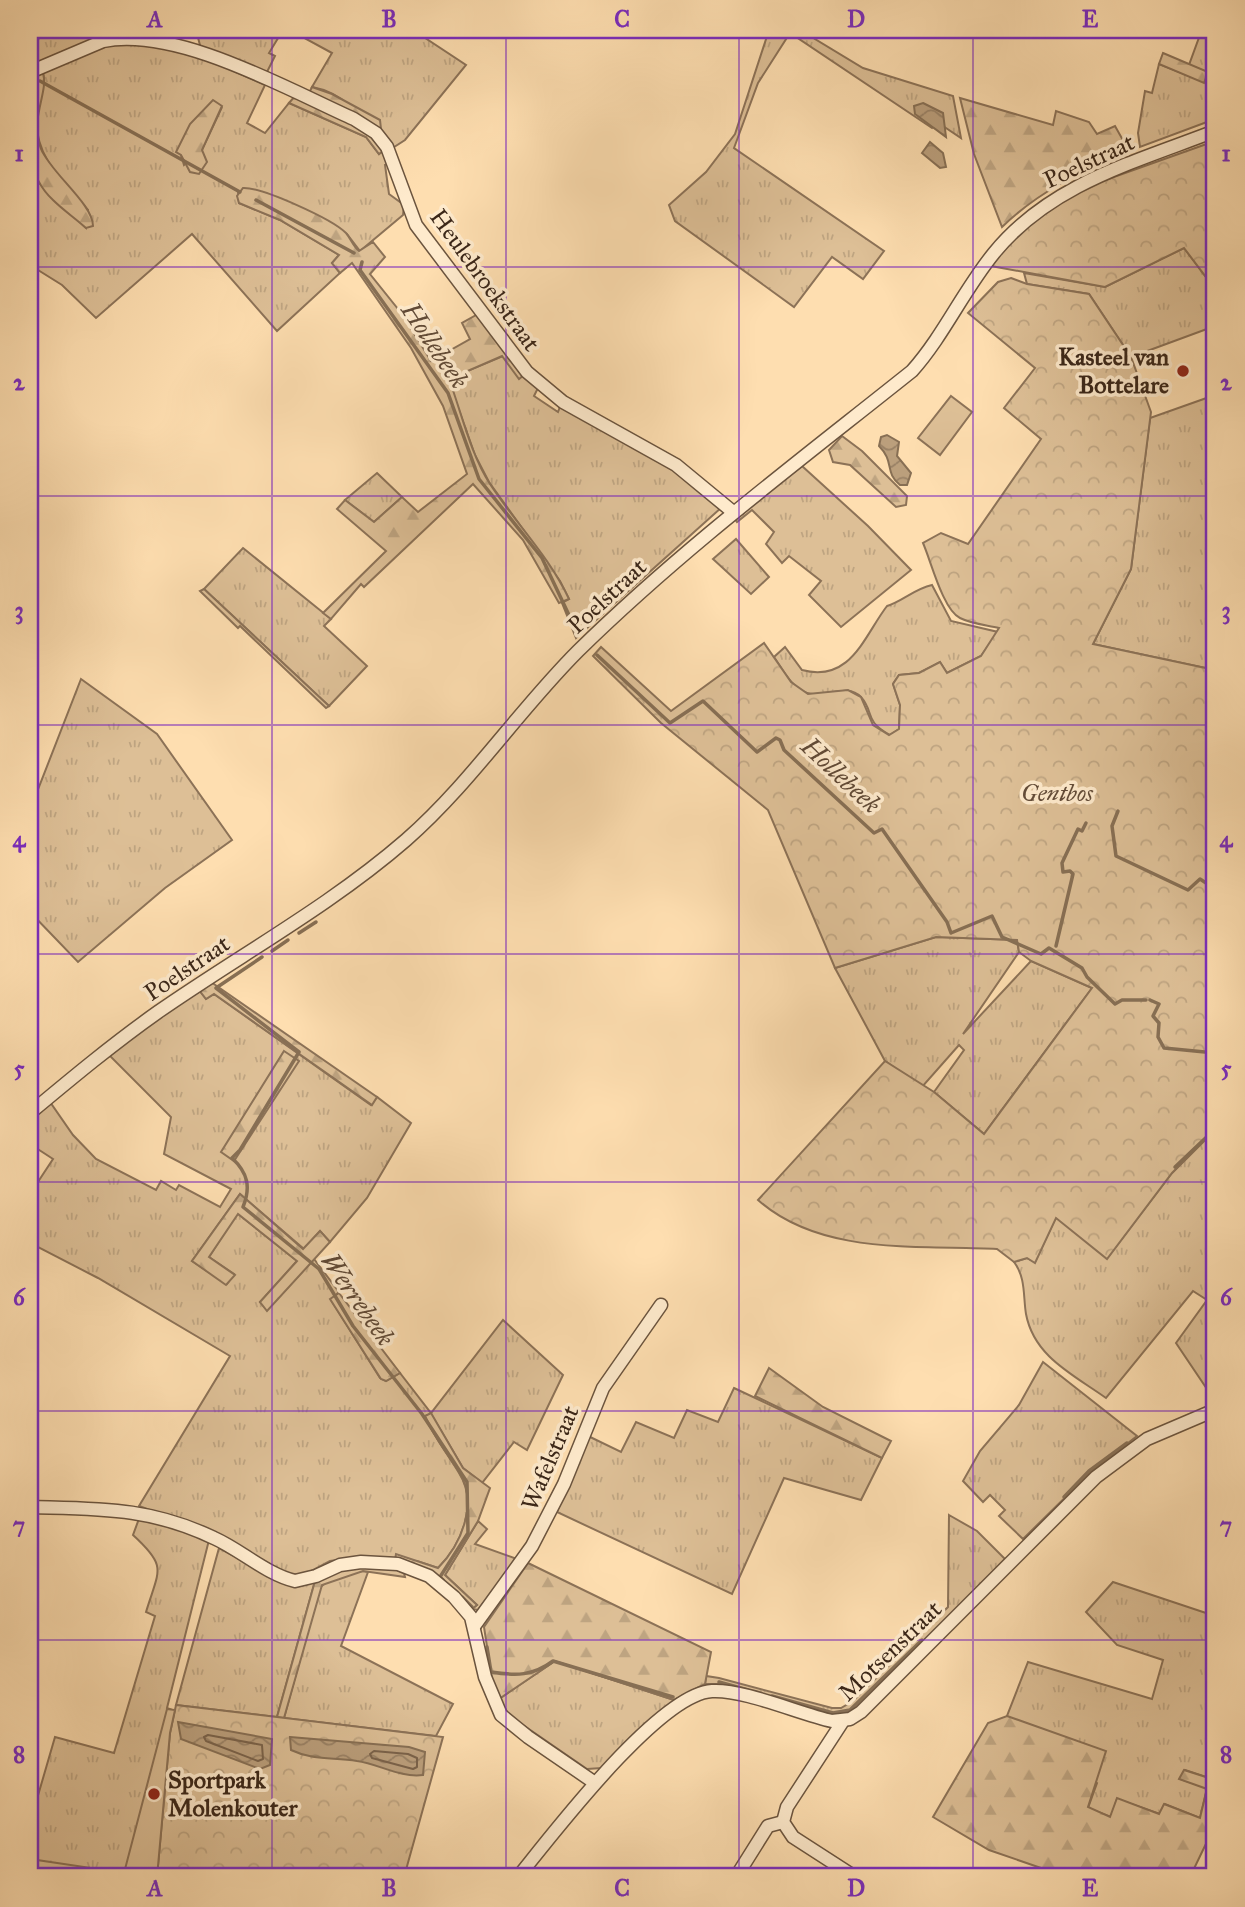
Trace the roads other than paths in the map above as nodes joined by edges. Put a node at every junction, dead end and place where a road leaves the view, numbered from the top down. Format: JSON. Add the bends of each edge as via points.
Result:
{"nodes":[{"id":1,"x":30,"y":72,"type":"edge"},
{"id":2,"x":1215,"y":131,"type":"edge"},
{"id":3,"x":733,"y":512,"type":"junction"},
{"id":4,"x":30,"y":1112,"type":"edge"},
{"id":5,"x":661,"y":1305,"type":"dead end"},
{"id":6,"x":1215,"y":1410,"type":"edge"},
{"id":7,"x":30,"y":1507,"type":"edge"},
{"id":8,"x":475,"y":1625,"type":"junction"},
{"id":9,"x":843,"y":1721,"type":"junction"},
{"id":10,"x":595,"y":1783,"type":"junction"},
{"id":11,"x":783,"y":1822,"type":"junction"},
{"id":12,"x":517,"y":1877,"type":"edge"},
{"id":13,"x":736,"y":1877,"type":"edge"},
{"id":14,"x":855,"y":1877,"type":"edge"}],
"edges":[{"from":1,"to":3,"type":"street","name":"Heulebroekstraat","via":[[103,41],[149,41],[195,50],[354,119],[376,133],[387,147],[421,234],[527,372],[563,402],[676,465]]},
{"from":2,"to":3,"type":"street","name":"Poelstraat","via":[[1090,179],[1028,217],[978,274],[912,371]]},
{"from":3,"to":4,"type":"street","name":"Poelstraat","via":[[575,654],[404,842],[338,892],[158,1012]]},
{"from":5,"to":8,"type":"street","name":"Wafelstraat","via":[[600,1395],[547,1521]]},
{"from":6,"to":9,"type":"street","name":"Motsenstraat","via":[[1147,1439],[1107,1468],[861,1712]]},
{"from":7,"to":8,"type":"street","via":[[113,1508],[155,1517],[214,1537],[295,1581],[353,1563],[398,1564],[441,1585]]},
{"from":8,"to":10,"type":"street","via":[[485,1677],[501,1716]]},
{"from":9,"to":10,"type":"street","name":"Motsenstraat","via":[[725,1691],[703,1692],[665,1716]]},
{"from":9,"to":11,"type":"street","via":[[787,1807]]},
{"from":10,"to":12,"type":"street","name":"Motsenstraat"},
{"from":11,"to":13,"type":"street","via":[[768,1826]]},
{"from":11,"to":14,"type":"street","via":[[793,1837]]}]}
